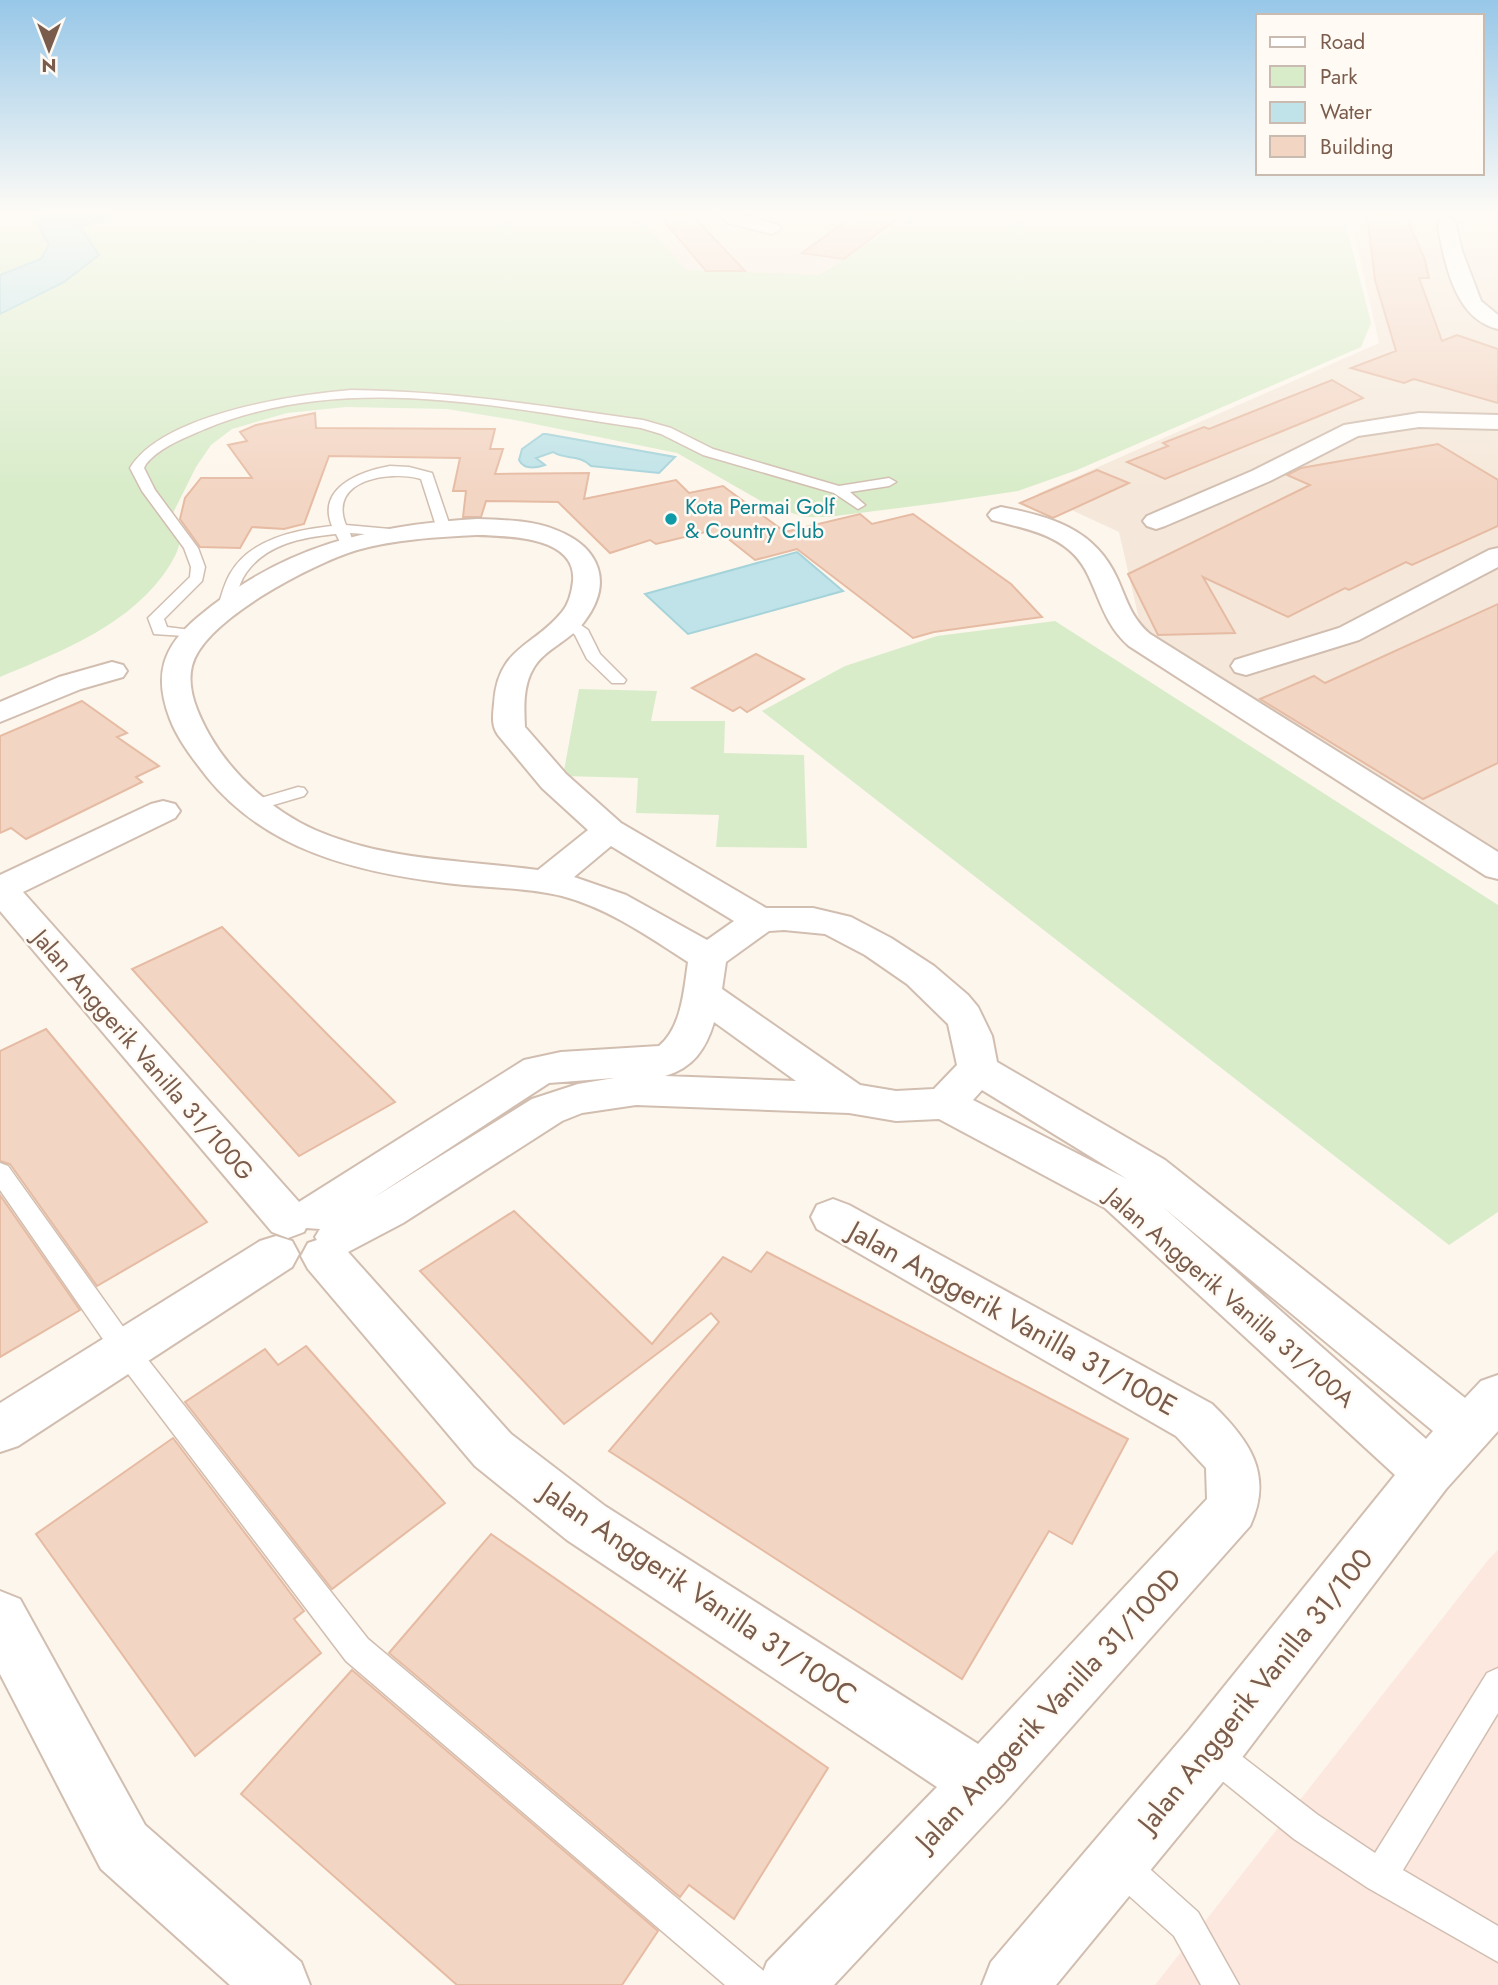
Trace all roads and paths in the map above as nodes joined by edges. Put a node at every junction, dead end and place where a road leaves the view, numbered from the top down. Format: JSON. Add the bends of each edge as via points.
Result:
{"nodes":[{"id":1,"x":1474,"y":307,"type":"edge"},
{"id":2,"x":1498,"y":323,"type":"edge"},
{"id":3,"x":1498,"y":422,"type":"edge"},
{"id":4,"x":889,"y":482,"type":"dead end"},
{"id":5,"x":839,"y":490,"type":"junction"},
{"id":6,"x":858,"y":505,"type":"dead end"},
{"id":7,"x":1001,"y":515,"type":"dead end"},
{"id":8,"x":1156,"y":521,"type":"dead end"},
{"id":9,"x":444,"y":529,"type":"junction"},
{"id":10,"x":343,"y":536,"type":"junction"},
{"id":11,"x":1498,"y":556,"type":"edge"},
{"id":12,"x":570,"y":623,"type":"junction"},
{"id":13,"x":193,"y":634,"type":"junction"},
{"id":14,"x":1247,"y":666,"type":"dead end"},
{"id":15,"x":112,"y":671,"type":"dead end"},
{"id":16,"x":618,"y":680,"type":"dead end"},
{"id":17,"x":0,"y":713,"type":"edge"},
{"id":18,"x":298,"y":792,"type":"dead end"},
{"id":19,"x":253,"y":806,"type":"junction"},
{"id":20,"x":163,"y":811,"type":"dead end"},
{"id":21,"x":610,"y":830,"type":"junction"},
{"id":22,"x":1498,"y":869,"type":"edge"},
{"id":23,"x":545,"y":882,"type":"junction"},
{"id":24,"x":0,"y":889,"type":"edge"},
{"id":25,"x":760,"y":920,"type":"junction"},
{"id":26,"x":705,"y":975,"type":"junction"},
{"id":27,"x":978,"y":1069,"type":"junction"},
{"id":28,"x":849,"y":1098,"type":"junction"},
{"id":29,"x":945,"y":1104,"type":"junction"},
{"id":30,"x":448,"y":1126,"type":"junction"},
{"id":31,"x":479,"y":1153,"type":"junction"},
{"id":32,"x":0,"y":1172,"type":"edge"},
{"id":33,"x":833,"y":1217,"type":"dead end"},
{"id":34,"x":308,"y":1236,"type":"junction"},
{"id":35,"x":125,"y":1350,"type":"junction"},
{"id":36,"x":1482,"y":1413,"type":"edge"},
{"id":37,"x":1194,"y":1420,"type":"joint"},
{"id":38,"x":0,"y":1430,"type":"edge"},
{"id":39,"x":1428,"y":1473,"type":"junction"},
{"id":40,"x":0,"y":1618,"type":"edge"},
{"id":41,"x":1498,"y":1684,"type":"edge"},
{"id":42,"x":1210,"y":1751,"type":"junction"},
{"id":43,"x":983,"y":1782,"type":"junction"},
{"id":44,"x":1116,"y":1862,"type":"junction"},
{"id":45,"x":1380,"y":1876,"type":"junction"},
{"id":46,"x":1498,"y":1945,"type":"edge"},
{"id":47,"x":278,"y":1985,"type":"edge"},
{"id":48,"x":751,"y":1985,"type":"edge"},
{"id":49,"x":790,"y":1985,"type":"edge"},
{"id":50,"x":1014,"y":1985,"type":"edge"},
{"id":51,"x":1221,"y":1985,"type":"edge"}],
"edges":[{"from":1,"to":2,"type":"street"},
{"from":3,"to":8,"type":"street","via":[[1419,420],[1352,430]]},
{"from":4,"to":5,"type":"lane"},
{"from":5,"to":6,"type":"lane"},
{"from":5,"to":13,"type":"lane","via":[[708,452],[666,430],[643,424],[426,397],[326,394],[276,400],[198,425],[165,443],[136,468],[191,548],[198,567],[197,578],[156,618],[156,625],[160,631]]},
{"from":7,"to":22,"type":"street","via":[[1047,525],[1076,540],[1101,573],[1123,623],[1146,646]]},
{"from":9,"to":10,"type":"street"},
{"from":9,"to":10,"type":"lane","via":[[427,476],[394,470],[368,472],[340,496],[336,519]]},
{"from":9,"to":12,"type":"street","via":[[530,529],[544,532],[577,554],[587,578],[582,602]]},
{"from":10,"to":13,"type":"street","via":[[269,579]]},
{"from":11,"to":14,"type":"street","via":[[1349,634]]},
{"from":12,"to":16,"type":"lane","via":[[582,633],[593,656]]},
{"from":12,"to":21,"type":"street","via":[[518,668],[509,694],[509,728],[554,781]]},
{"from":13,"to":19,"type":"street","via":[[177,664],[177,692],[187,725],[209,758]]},
{"from":15,"to":17,"type":"street","via":[[70,683]]},
{"from":18,"to":19,"type":"lane"},
{"from":19,"to":23,"type":"street","via":[[332,849],[382,863]]},
{"from":20,"to":24,"type":"street"},
{"from":21,"to":23,"type":"street"},
{"from":21,"to":25,"type":"street"},
{"from":23,"to":26,"type":"street","via":[[579,889],[637,913]]},
{"from":24,"to":34,"type":"street","name":"Jalan Anggerik Vanilla 31/100G","via":[[99,1006]]},
{"from":25,"to":26,"type":"street"},
{"from":25,"to":27,"type":"street","via":[[822,921],[859,934],[915,972],[963,1015],[976,1041]]},
{"from":26,"to":28,"type":"street"},
{"from":26,"to":30,"type":"street","via":[[689,1040],[679,1055],[664,1062],[538,1070]]},
{"from":27,"to":29,"type":"street"},
{"from":27,"to":36,"type":"street","name":"Jalan Anggerik Vanilla 31/100A","via":[[1150,1172]]},
{"from":28,"to":29,"type":"street","via":[[896,1106]]},
{"from":28,"to":31,"type":"street","via":[[636,1090],[601,1094],[547,1110]]},
{"from":29,"to":39,"type":"street","name":"Jalan Anggerik Vanilla 31/100A","via":[[1121,1196]]},
{"from":30,"to":31,"type":"street"},
{"from":30,"to":34,"type":"street"},
{"from":31,"to":34,"type":"street","via":[[387,1211]]},
{"from":32,"to":35,"type":"lane"},
{"from":33,"to":37,"type":"street","name":"Jalan Anggerik Vanilla 31/100E"},
{"from":34,"to":35,"type":"street"},
{"from":34,"to":43,"type":"street","name":"Jalan Anggerik Vanilla 31/100C","via":[[493,1450],[586,1523]]},
{"from":35,"to":38,"type":"street"},
{"from":35,"to":48,"type":"lane","via":[[357,1650]]},
{"from":36,"to":39,"type":"street","name":"Jalan Anggerik Vanilla 31/100"},
{"from":37,"to":43,"type":"street","name":"Jalan Anggerik Vanilla 31/100D","via":[[1228,1453],[1236,1482],[1232,1509]]},
{"from":39,"to":42,"type":"street","name":"Jalan Anggerik Vanilla 31/100"},
{"from":40,"to":47,"type":"street","via":[[123,1847]]},
{"from":41,"to":45,"type":"lane"},
{"from":42,"to":44,"type":"street","name":"Jalan Anggerik Vanilla 31/100"},
{"from":42,"to":45,"type":"lane","via":[[1306,1827]]},
{"from":43,"to":49,"type":"street","name":"Jalan Anggerik Vanilla 31/100D"},
{"from":44,"to":50,"type":"street","name":"Jalan Anggerik Vanilla 31/100"},
{"from":44,"to":51,"type":"lane","via":[[1186,1924]]},
{"from":45,"to":46,"type":"lane"}]}
